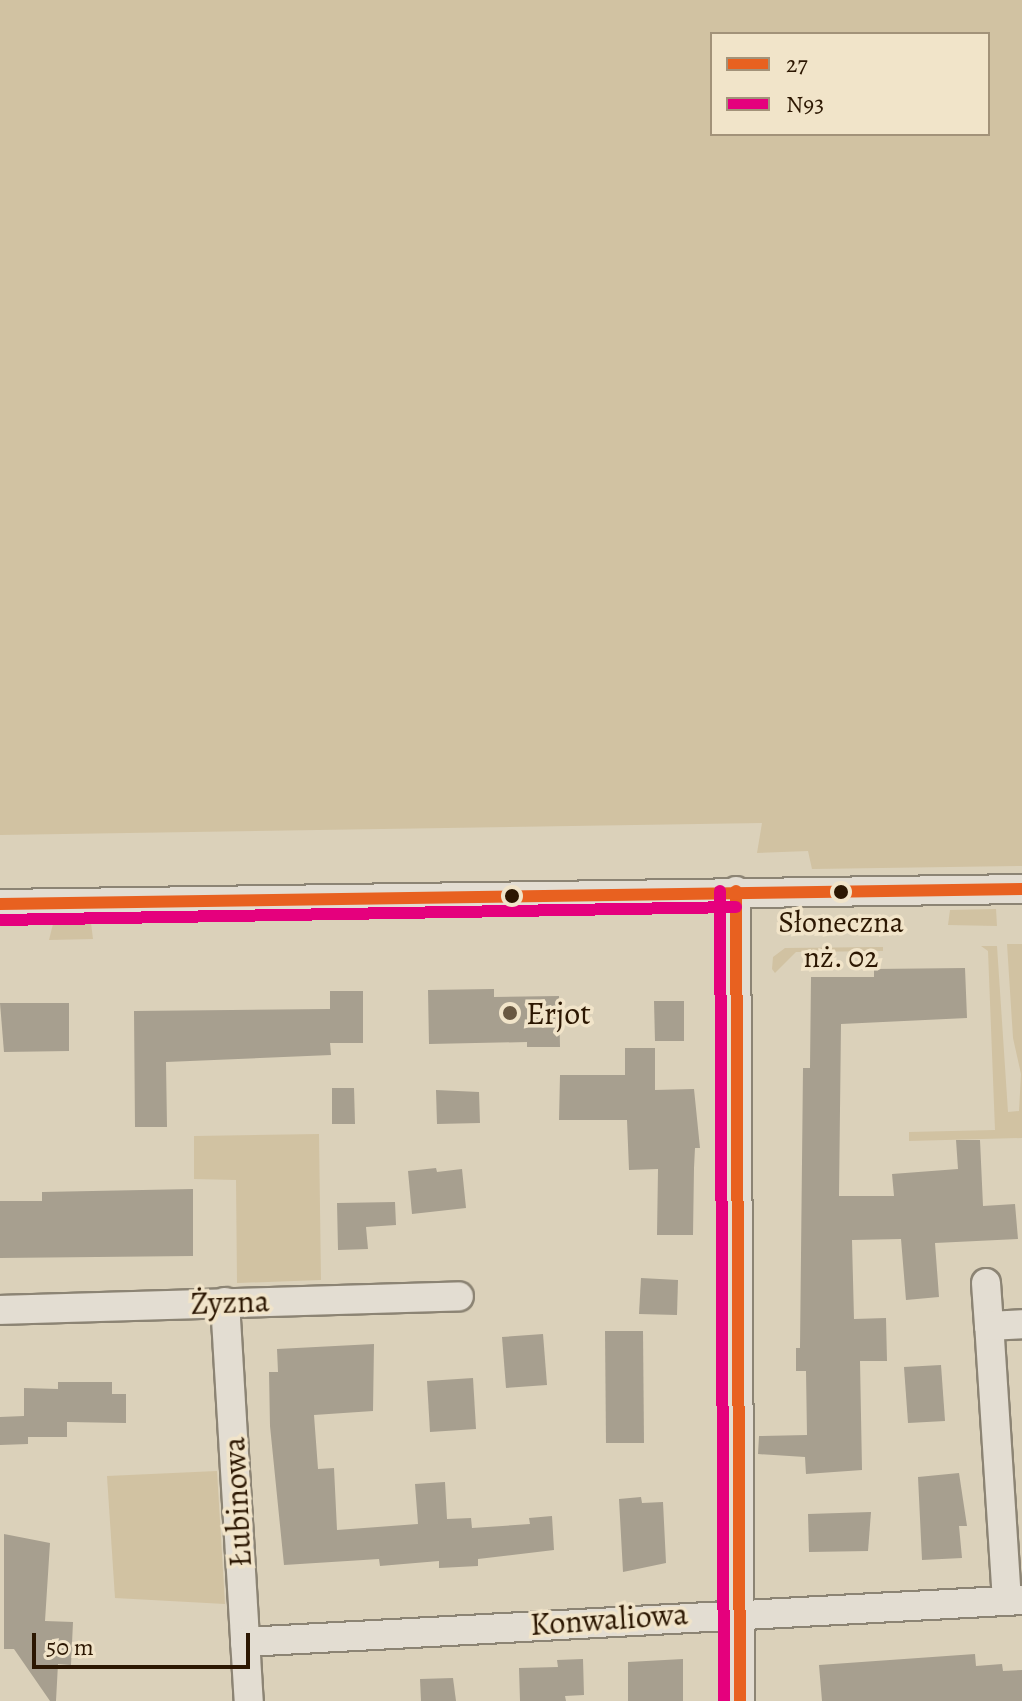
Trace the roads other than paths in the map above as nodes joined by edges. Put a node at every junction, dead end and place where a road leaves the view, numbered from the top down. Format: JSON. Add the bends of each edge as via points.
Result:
{"nodes":[{"id":1,"x":1022,"y":889,"type":"edge"},
{"id":2,"x":736,"y":891,"type":"junction"},
{"id":3,"x":0,"y":904,"type":"edge"},
{"id":4,"x":986,"y":1283,"type":"dead end"},
{"id":5,"x":459,"y":1296,"type":"dead end"},
{"id":6,"x":225,"y":1302,"type":"junction"},
{"id":7,"x":0,"y":1310,"type":"edge"},
{"id":8,"x":1022,"y":1324,"type":"edge"},
{"id":9,"x":989,"y":1326,"type":"junction"},
{"id":10,"x":1015,"y":1600,"type":"edge"},
{"id":11,"x":737,"y":1614,"type":"junction"},
{"id":12,"x":245,"y":1642,"type":"junction"},
{"id":13,"x":249,"y":1701,"type":"edge"},
{"id":14,"x":740,"y":1701,"type":"edge"}],
"edges":[{"from":1,"to":2,"type":"street"},
{"from":2,"to":3,"type":"street"},
{"from":2,"to":11,"type":"street"},
{"from":4,"to":9,"type":"street"},
{"from":5,"to":6,"type":"street","name":"Żyzna"},
{"from":6,"to":7,"type":"street","name":"Żyzna"},
{"from":6,"to":12,"type":"street","name":"Łubinowa"},
{"from":8,"to":9,"type":"street"},
{"from":9,"to":10,"type":"street"},
{"from":10,"to":11,"type":"street","name":"Konwaliowa"},
{"from":11,"to":12,"type":"street","name":"Konwaliowa"},
{"from":11,"to":14,"type":"street"},
{"from":12,"to":13,"type":"street","name":"Łubinowa"}]}
